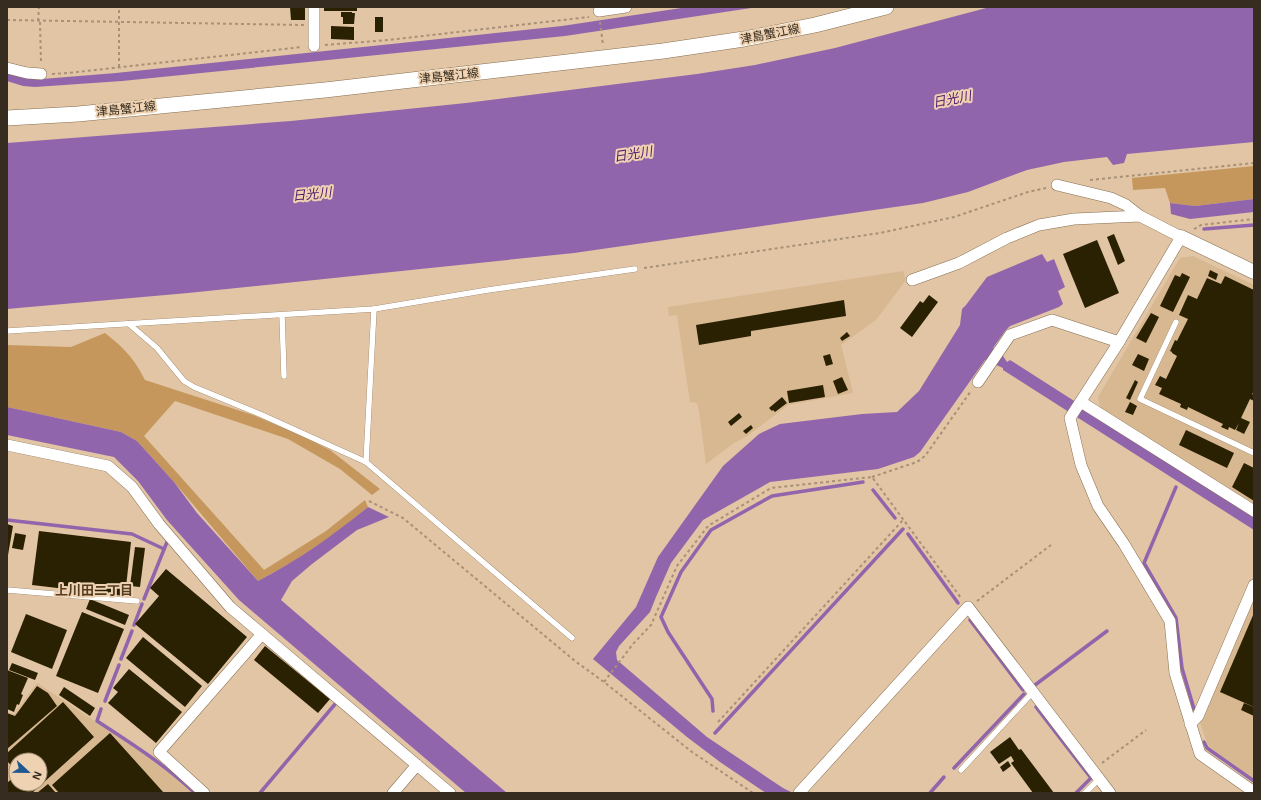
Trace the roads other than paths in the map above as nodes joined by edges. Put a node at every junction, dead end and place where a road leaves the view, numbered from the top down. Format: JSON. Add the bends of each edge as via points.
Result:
{"nodes":[{"id":1,"x":314,"y":7,"type":"edge"},
{"id":2,"x":626,"y":7,"type":"edge"},
{"id":3,"x":886,"y":7,"type":"edge"},
{"id":4,"x":599,"y":11,"type":"edge"},
{"id":5,"x":314,"y":46,"type":"road end"},
{"id":6,"x":7,"y":68,"type":"edge"},
{"id":7,"x":41,"y":74,"type":"road end"},
{"id":8,"x":7,"y":118,"type":"edge"},
{"id":9,"x":1057,"y":185,"type":"road end"},
{"id":10,"x":1140,"y":216,"type":"junction"},
{"id":11,"x":1181,"y":237,"type":"junction"},
{"id":12,"x":635,"y":269,"type":"road end"},
{"id":13,"x":1254,"y":272,"type":"edge"},
{"id":14,"x":912,"y":280,"type":"dead end"},
{"id":15,"x":374,"y":309,"type":"junction"},
{"id":16,"x":282,"y":315,"type":"junction"},
{"id":17,"x":1176,"y":322,"type":"dead end"},
{"id":18,"x":129,"y":324,"type":"junction"},
{"id":19,"x":7,"y":331,"type":"edge"},
{"id":20,"x":1119,"y":342,"type":"junction"},
{"id":21,"x":284,"y":376,"type":"dead end"},
{"id":22,"x":978,"y":382,"type":"road end"},
{"id":23,"x":1080,"y":403,"type":"junction"},
{"id":24,"x":7,"y":445,"type":"edge"},
{"id":25,"x":1254,"y":453,"type":"edge"},
{"id":26,"x":366,"y":462,"type":"junction"},
{"id":27,"x":1254,"y":511,"type":"edge"},
{"id":28,"x":1254,"y":585,"type":"edge"},
{"id":29,"x":7,"y":590,"type":"edge"},
{"id":30,"x":137,"y":601,"type":"dead end"},
{"id":31,"x":262,"y":634,"type":"junction"},
{"id":32,"x":572,"y":638,"type":"dead end"},
{"id":33,"x":1033,"y":692,"type":"junction"},
{"id":34,"x":1190,"y":724,"type":"junction"},
{"id":35,"x":417,"y":765,"type":"junction"},
{"id":36,"x":961,"y":770,"type":"dead end"},
{"id":37,"x":1096,"y":775,"type":"junction"},
{"id":38,"x":800,"y":792,"type":"edge"},
{"id":39,"x":1254,"y":792,"type":"edge"},
{"id":40,"x":204,"y":793,"type":"edge"},
{"id":41,"x":393,"y":793,"type":"edge"},
{"id":42,"x":450,"y":793,"type":"edge"},
{"id":43,"x":1085,"y":793,"type":"edge"},
{"id":44,"x":1110,"y":793,"type":"edge"}],
"edges":[{"from":1,"to":5,"type":"street"},
{"from":2,"to":4,"type":"street"},
{"from":3,"to":8,"type":"main road","name":"津島蟹江線","via":[[744,40],[663,51],[310,91],[78,114]]},
{"from":6,"to":7,"type":"street"},
{"from":9,"to":10,"type":"street","via":[[1111,198]]},
{"from":10,"to":11,"type":"street"},
{"from":10,"to":14,"type":"street","via":[[1074,219],[1039,225],[959,263]]},
{"from":11,"to":13,"type":"street"},
{"from":11,"to":20,"type":"street"},
{"from":12,"to":15,"type":"lane"},
{"from":15,"to":16,"type":"lane"},
{"from":15,"to":26,"type":"lane"},
{"from":16,"to":18,"type":"lane"},
{"from":16,"to":21,"type":"lane"},
{"from":17,"to":25,"type":"lane","via":[[1140,399]]},
{"from":18,"to":19,"type":"lane"},
{"from":18,"to":26,"type":"lane","via":[[157,348],[184,381],[194,387]]},
{"from":20,"to":22,"type":"street","via":[[1052,320],[1010,335]]},
{"from":20,"to":23,"type":"street"},
{"from":23,"to":27,"type":"street"},
{"from":23,"to":34,"type":"street","via":[[1070,418],[1081,466],[1098,506],[1170,621],[1175,673]]},
{"from":24,"to":31,"type":"street","via":[[108,466],[132,487],[159,524],[230,607]]},
{"from":26,"to":32,"type":"lane"},
{"from":28,"to":34,"type":"street","via":[[1198,716]]},
{"from":29,"to":30,"type":"lane"},
{"from":31,"to":35,"type":"street"},
{"from":31,"to":40,"type":"street","via":[[159,752]]},
{"from":33,"to":36,"type":"lane"},
{"from":33,"to":37,"type":"street"},
{"from":33,"to":38,"type":"street","via":[[968,607]]},
{"from":34,"to":39,"type":"street","via":[[1200,754]]},
{"from":35,"to":41,"type":"street"},
{"from":35,"to":42,"type":"street"},
{"from":37,"to":43,"type":"lane"},
{"from":37,"to":44,"type":"street"}]}
